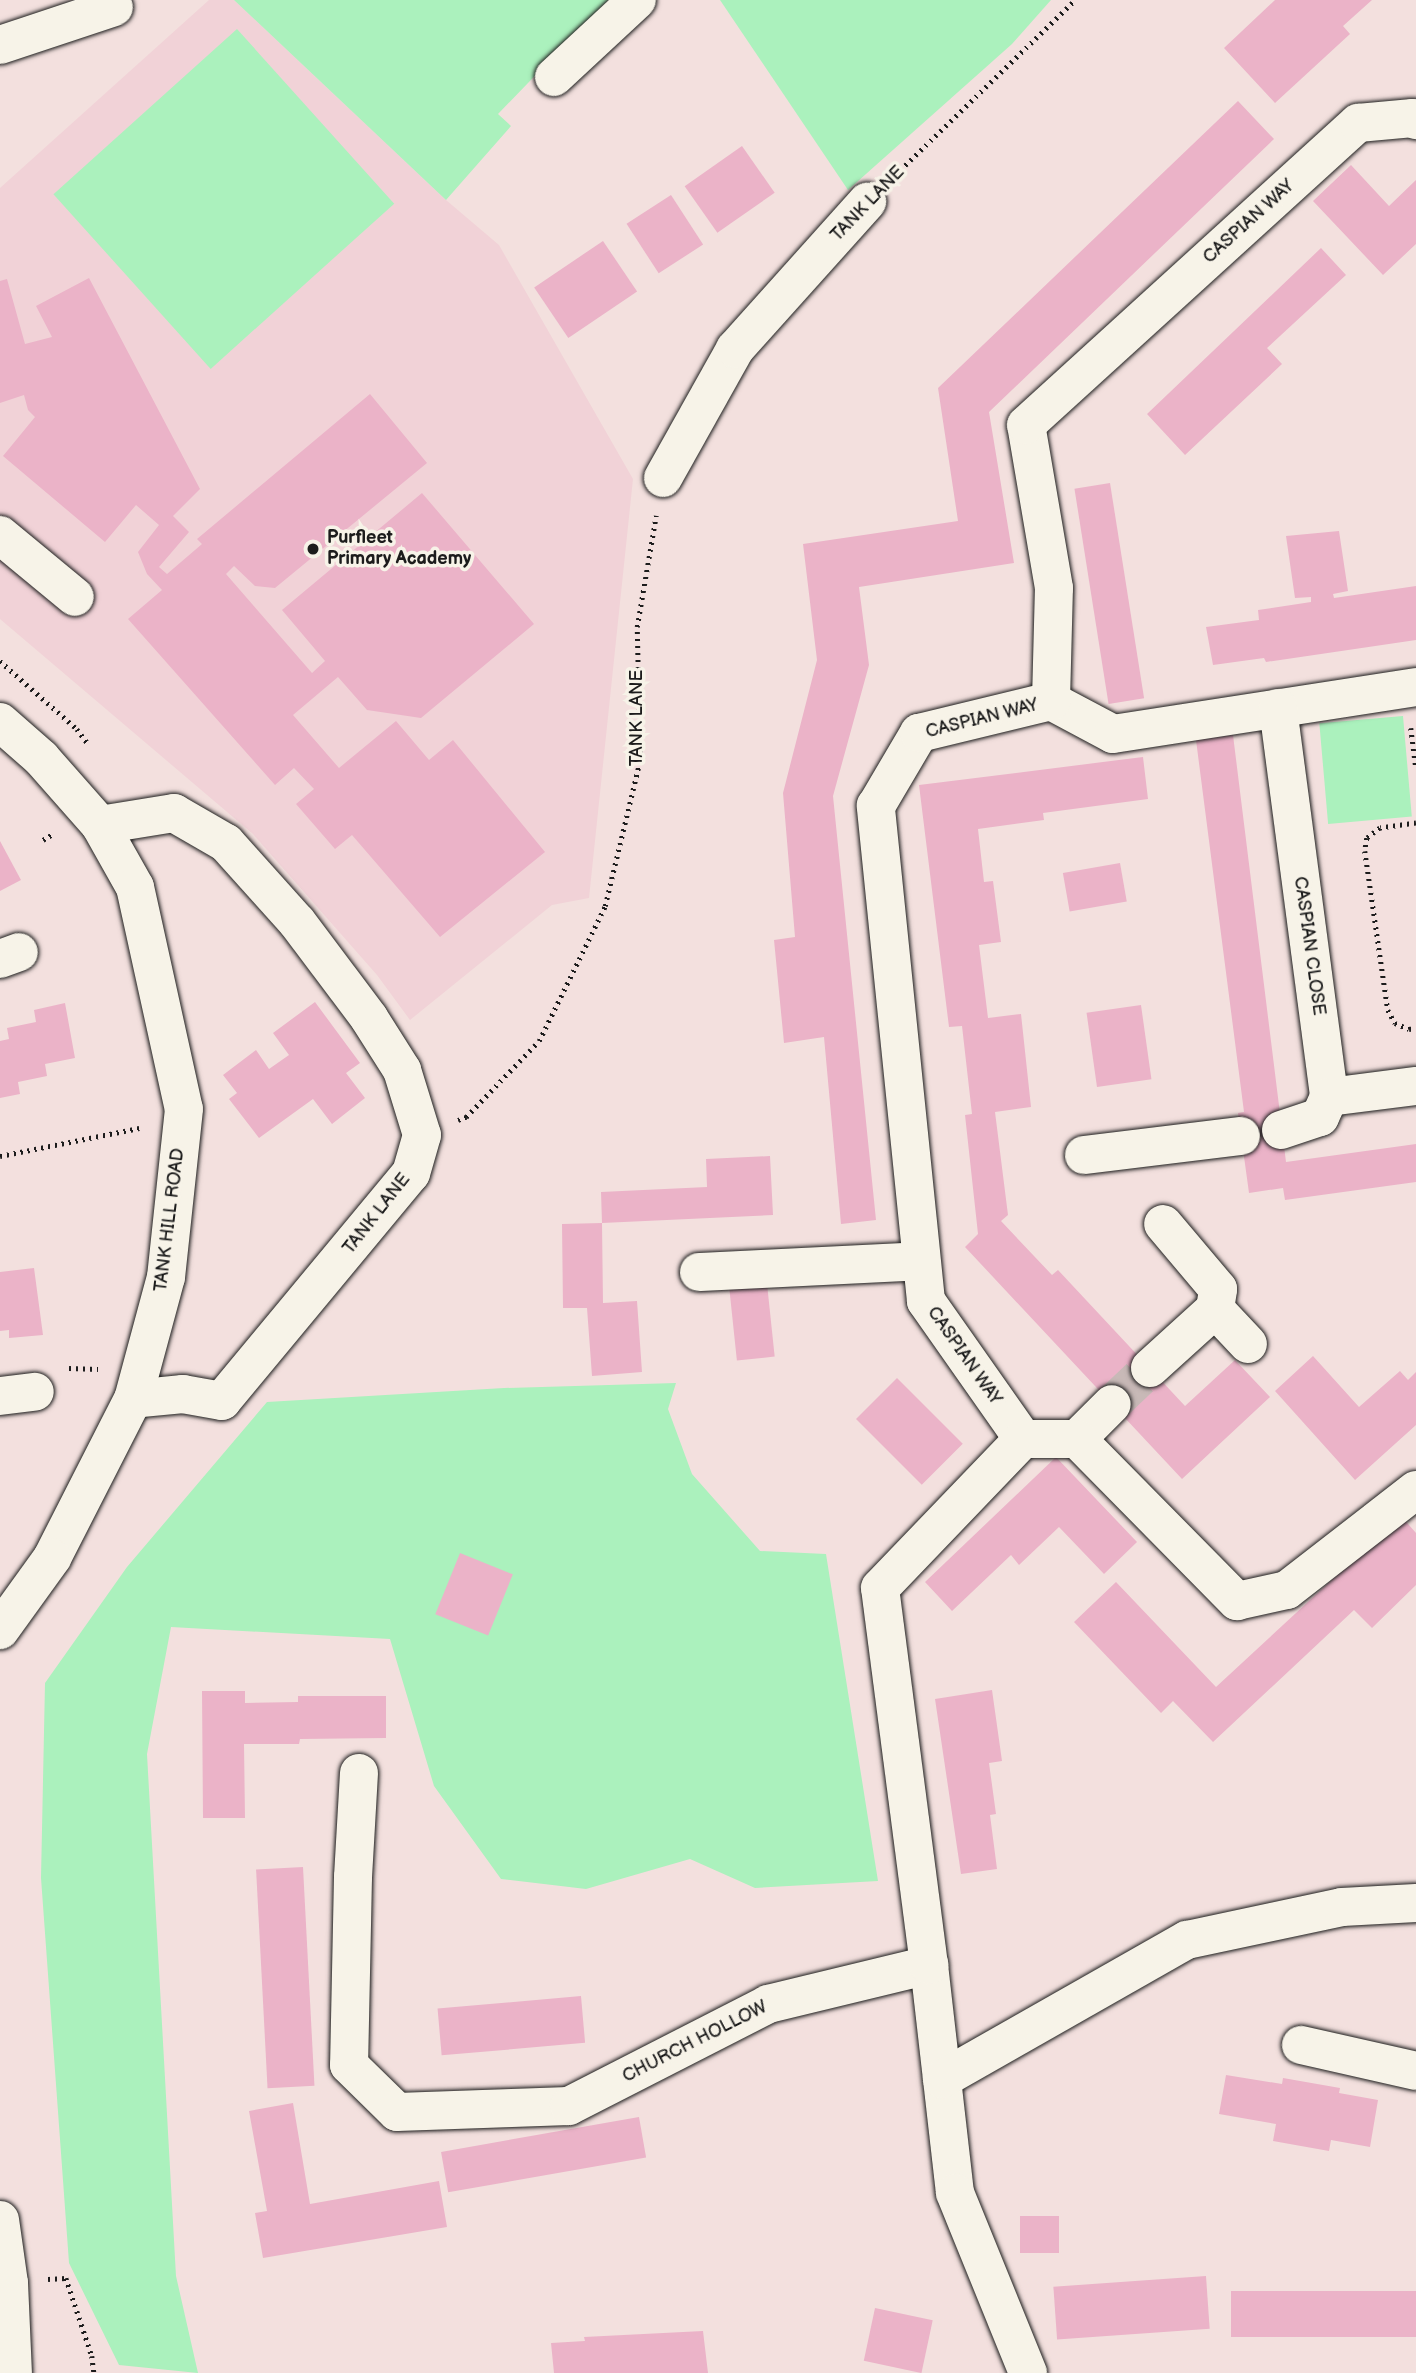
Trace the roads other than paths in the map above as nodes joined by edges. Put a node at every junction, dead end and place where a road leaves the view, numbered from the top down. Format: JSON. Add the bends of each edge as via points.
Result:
{"nodes":[{"id":1,"x":637,"y":0,"type":"edge"},
{"id":2,"x":114,"y":7,"type":"dead end"},
{"id":3,"x":0,"y":45,"type":"edge"},
{"id":4,"x":554,"y":77,"type":"dead end"},
{"id":5,"x":1416,"y":120,"type":"edge"},
{"id":6,"x":867,"y":202,"type":"road end"},
{"id":7,"x":663,"y":478,"type":"road end"},
{"id":8,"x":0,"y":535,"type":"edge"},
{"id":9,"x":75,"y":597,"type":"dead end"},
{"id":10,"x":1416,"y":687,"type":"edge"},
{"id":11,"x":1051,"y":701,"type":"junction"},
{"id":12,"x":1278,"y":708,"type":"junction"},
{"id":13,"x":0,"y":722,"type":"edge"},
{"id":14,"x":100,"y":825,"type":"junction"},
{"id":15,"x":1416,"y":1086,"type":"edge"},
{"id":16,"x":1329,"y":1097,"type":"junction"},
{"id":17,"x":1282,"y":1130,"type":"dead end"},
{"id":18,"x":1241,"y":1136,"type":"dead end"},
{"id":19,"x":1084,"y":1155,"type":"dead end"},
{"id":20,"x":1163,"y":1224,"type":"dead end"},
{"id":21,"x":922,"y":1261,"type":"junction"},
{"id":22,"x":699,"y":1272,"type":"dead end"},
{"id":23,"x":1215,"y":1309,"type":"junction"},
{"id":24,"x":1248,"y":1344,"type":"dead end"},
{"id":25,"x":1150,"y":1368,"type":"tunnel mouth"},
{"id":26,"x":133,"y":1399,"type":"junction"},
{"id":27,"x":1112,"y":1405,"type":"tunnel mouth"},
{"id":28,"x":1023,"y":1439,"type":"junction"},
{"id":29,"x":1077,"y":1439,"type":"junction"},
{"id":30,"x":1416,"y":1490,"type":"edge"},
{"id":31,"x":0,"y":1630,"type":"edge"},
{"id":32,"x":359,"y":1773,"type":"dead end"},
{"id":33,"x":1416,"y":1903,"type":"edge"},
{"id":34,"x":929,"y":1965,"type":"junction"},
{"id":35,"x":1301,"y":2045,"type":"dead end"},
{"id":36,"x":1416,"y":2071,"type":"edge"},
{"id":37,"x":942,"y":2079,"type":"junction"},
{"id":38,"x":0,"y":2220,"type":"edge"},
{"id":39,"x":13,"y":2373,"type":"edge"},
{"id":40,"x":1028,"y":2373,"type":"edge"}],
"edges":[{"from":1,"to":4,"type":"street"},
{"from":2,"to":3,"type":"street"},
{"from":5,"to":11,"type":"street","name":"CASPIAN WAY","via":[[1357,123],[1026,425],[1054,587]]},
{"from":6,"to":7,"type":"street","name":"TANK LANE","via":[[735,349]]},
{"from":8,"to":9,"type":"street"},
{"from":10,"to":12,"type":"street"},
{"from":11,"to":12,"type":"street","via":[[1113,734]]},
{"from":11,"to":21,"type":"street","name":"CASPIAN WAY","via":[[919,733],[876,806]]},
{"from":12,"to":16,"type":"street","name":"CASPIAN CLOSE"},
{"from":13,"to":14,"type":"street","name":"TANK HILL ROAD","via":[[41,758]]},
{"from":14,"to":26,"type":"street","name":"TANK HILL ROAD","via":[[135,887],[184,1109],[166,1277]]},
{"from":14,"to":26,"type":"street","name":"TANK LANE","via":[[174,813],[226,843],[297,922],[369,1018],[402,1070],[422,1135],[411,1172],[222,1401],[183,1394]]},
{"from":15,"to":16,"type":"street"},
{"from":16,"to":17,"type":"street","via":[[1320,1117]]},
{"from":18,"to":19,"type":"street"},
{"from":20,"to":23,"type":"street","via":[[1218,1289]]},
{"from":21,"to":22,"type":"street"},
{"from":21,"to":28,"type":"street","name":"CASPIAN WAY","via":[[926,1301]]},
{"from":23,"to":24,"type":"street"},
{"from":23,"to":25,"type":"street"},
{"from":26,"to":31,"type":"street","name":"TANK HILL ROAD","via":[[52,1558]]},
{"from":27,"to":29,"type":"street"},
{"from":28,"to":29,"type":"street"},
{"from":28,"to":34,"type":"street","via":[[880,1588]]},
{"from":29,"to":30,"type":"street","via":[[1237,1601],[1287,1590]]},
{"from":32,"to":34,"type":"street","name":"CHURCH HOLLOW","via":[[349,2065],[397,2112],[569,2106],[768,2004]]},
{"from":33,"to":37,"type":"street","via":[[1342,1907],[1187,1940]]},
{"from":34,"to":37,"type":"street"},
{"from":35,"to":36,"type":"street"},
{"from":37,"to":40,"type":"street","via":[[955,2193]]},
{"from":38,"to":39,"type":"street","via":[[9,2283]]}]}
